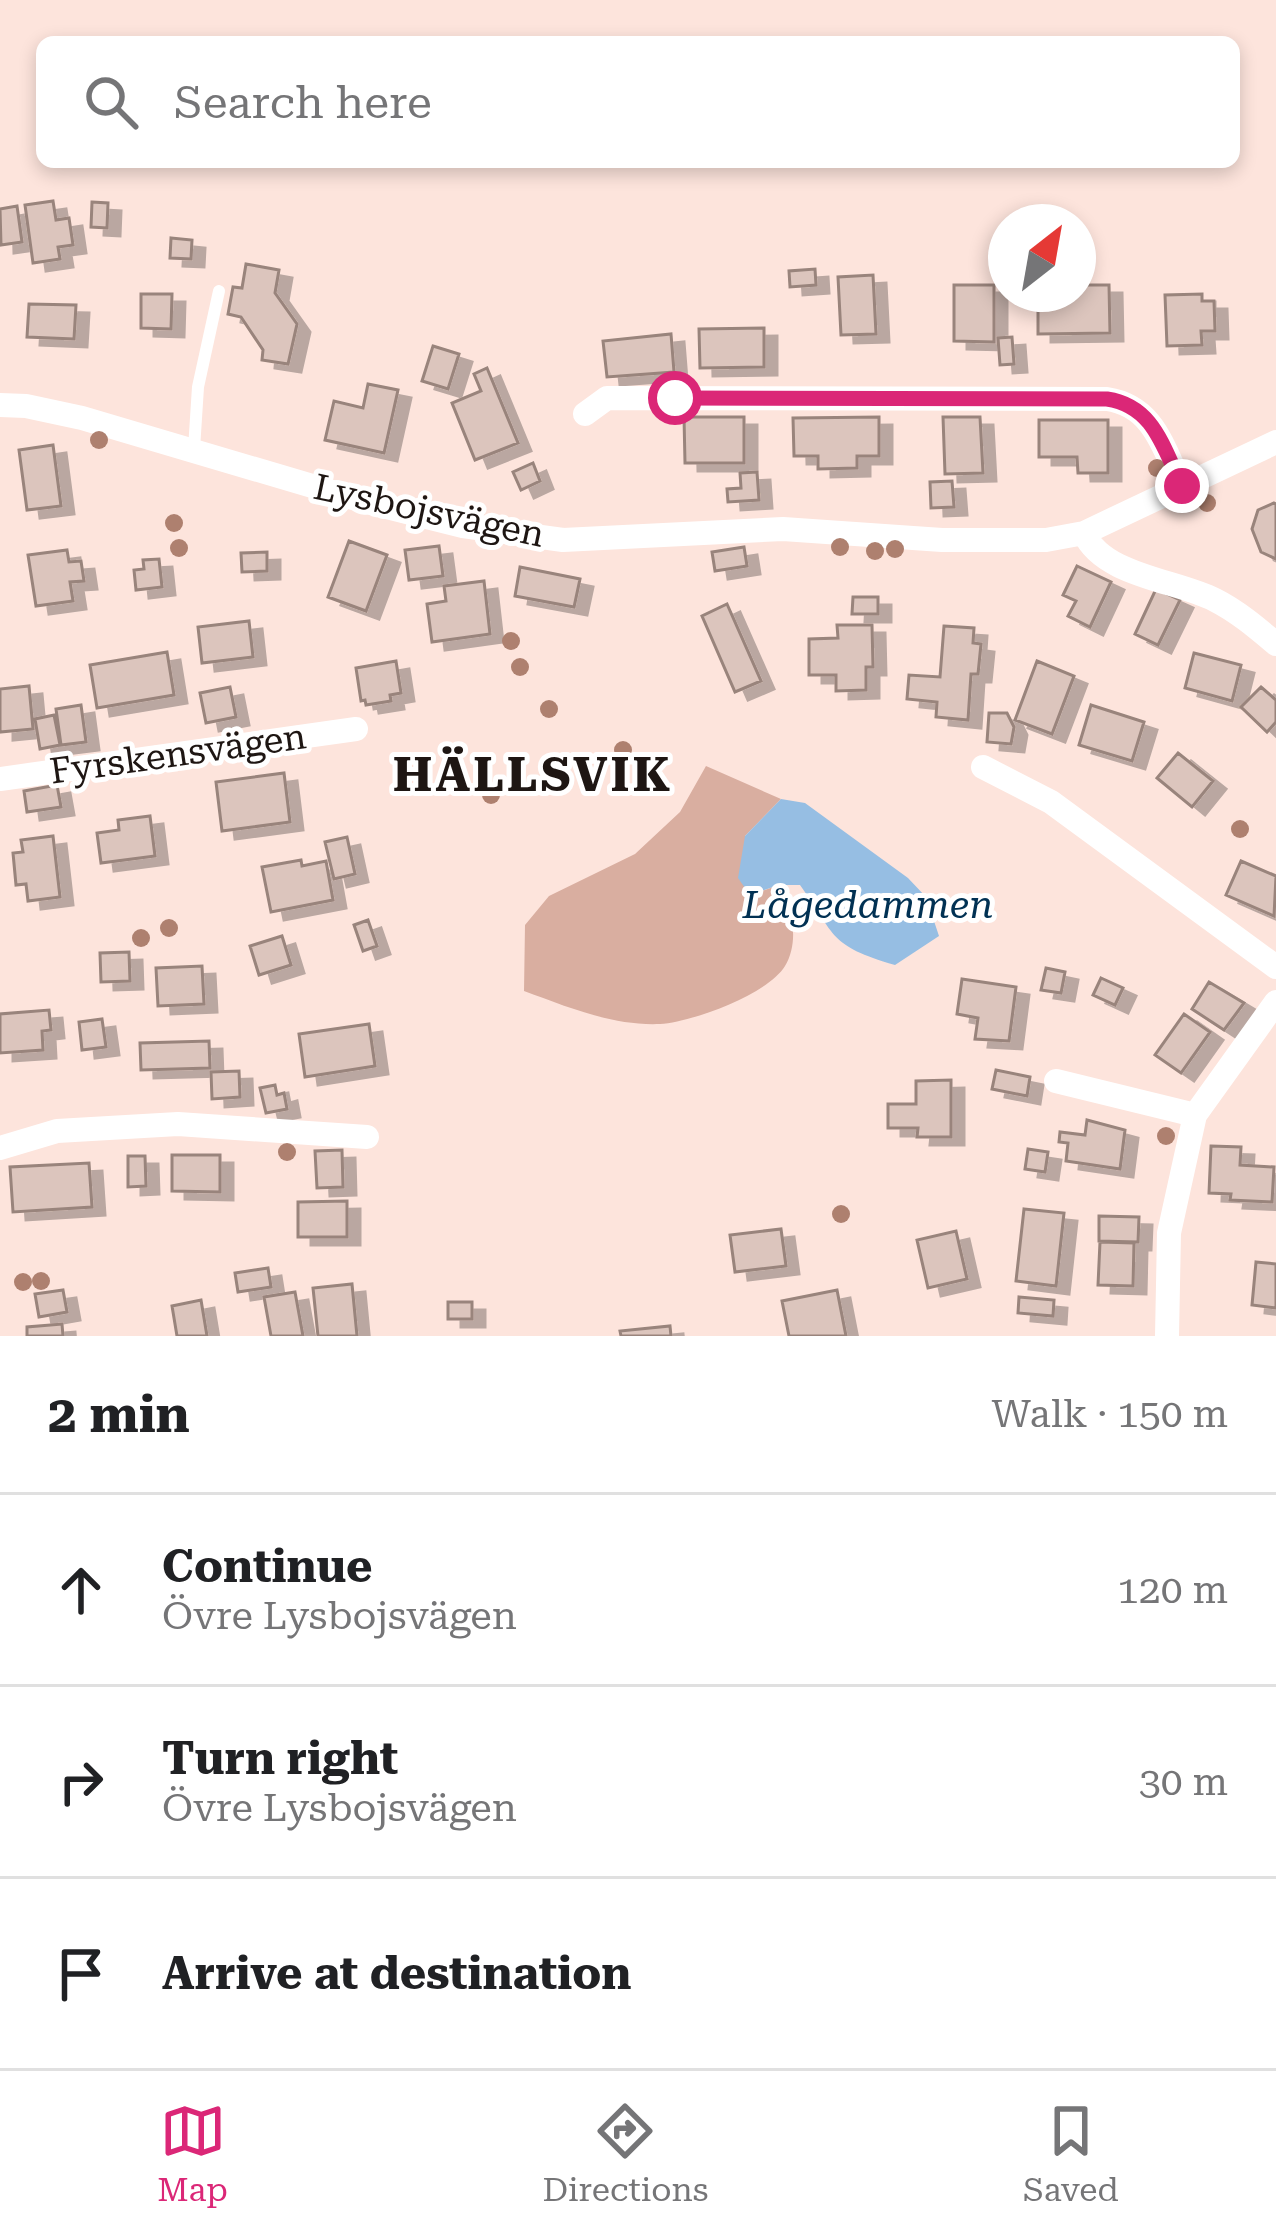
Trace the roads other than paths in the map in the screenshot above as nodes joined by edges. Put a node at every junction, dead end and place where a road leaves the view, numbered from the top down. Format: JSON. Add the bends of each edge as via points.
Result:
{"nodes":[{"id":1,"x":219,"y":291,"type":"dead end"},
{"id":2,"x":0,"y":405,"type":"edge"},
{"id":3,"x":584,"y":414,"type":"dead end"},
{"id":4,"x":1276,"y":442,"type":"edge"},
{"id":5,"x":194,"y":449,"type":"junction"},
{"id":6,"x":1182,"y":486,"type":"junction"},
{"id":7,"x":1084,"y":532,"type":"junction"},
{"id":8,"x":1276,"y":644,"type":"edge"},
{"id":9,"x":356,"y":728,"type":"dead end"},
{"id":10,"x":983,"y":767,"type":"dead end"},
{"id":11,"x":0,"y":779,"type":"edge"},
{"id":12,"x":1276,"y":967,"type":"edge"},
{"id":13,"x":1276,"y":1002,"type":"edge"},
{"id":14,"x":1056,"y":1082,"type":"dead end"},
{"id":15,"x":1195,"y":1115,"type":"junction"},
{"id":16,"x":368,"y":1137,"type":"dead end"},
{"id":17,"x":0,"y":1148,"type":"edge"},
{"id":18,"x":1167,"y":1336,"type":"edge"}],
"edges":[{"from":1,"to":5,"type":"lane"},
{"from":2,"to":5,"type":"street","name":"Lysbojsvägen"},
{"from":3,"to":6,"type":"street","via":[[607,398],[1107,399],[1144,414]]},
{"from":4,"to":6,"type":"street","name":"Lysbojsvägen"},
{"from":5,"to":7,"type":"street","name":"Lysbojsvägen","via":[[378,505],[563,540],[782,529],[984,542]]},
{"from":6,"to":7,"type":"street","name":"Lysbojsvägen"},
{"from":7,"to":8,"type":"street","via":[[1095,550],[1124,567],[1221,603]]},
{"from":9,"to":11,"type":"street","name":"Fyrskensvägen"},
{"from":10,"to":12,"type":"street","via":[[1051,802]]},
{"from":13,"to":15,"type":"street"},
{"from":14,"to":15,"type":"street"},
{"from":15,"to":18,"type":"street","via":[[1168,1233]]},
{"from":16,"to":17,"type":"street","via":[[178,1124],[57,1132]]}]}
